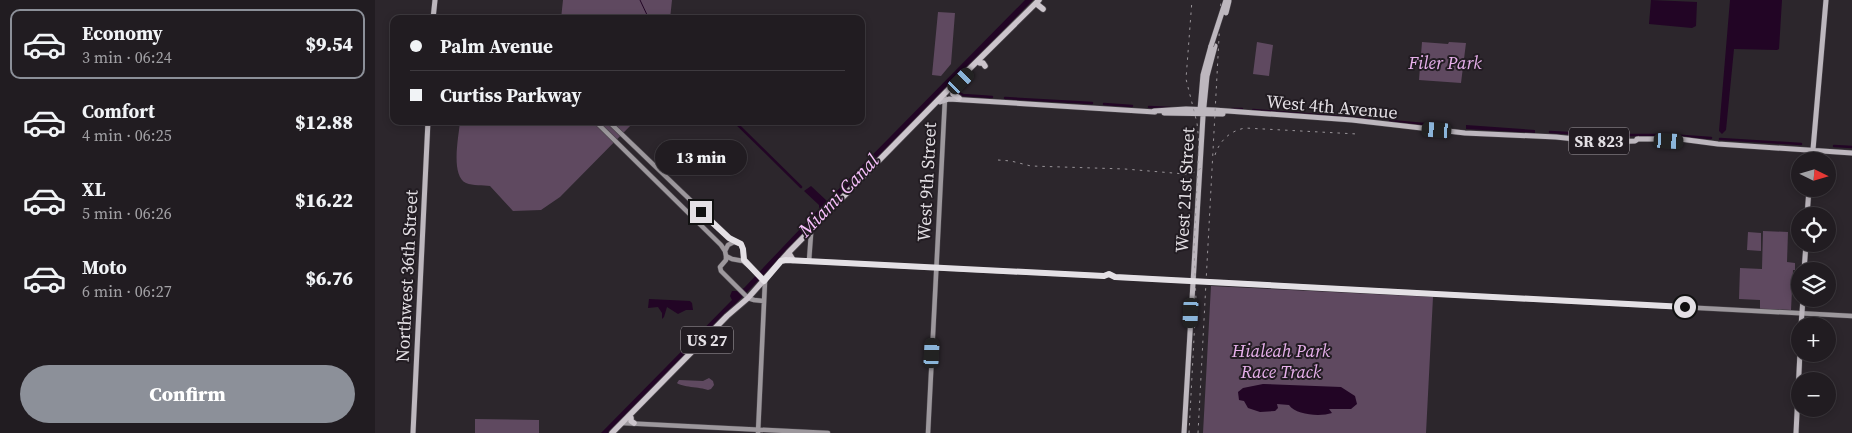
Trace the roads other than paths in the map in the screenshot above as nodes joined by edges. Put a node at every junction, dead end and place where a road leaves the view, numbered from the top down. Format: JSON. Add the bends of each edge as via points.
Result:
{"nodes":[{"id":1,"x":433,"y":0,"type":"edge"},
{"id":2,"x":1043,"y":0,"type":"edge"},
{"id":3,"x":1227,"y":0,"type":"edge"},
{"id":4,"x":1825,"y":0,"type":"edge"},
{"id":5,"x":1040,"y":5,"type":"edge"},
{"id":6,"x":432,"y":15,"type":"edge"},
{"id":7,"x":432,"y":15,"type":"edge"},
{"id":8,"x":1823,"y":22,"type":"junction"},
{"id":9,"x":987,"y":54,"type":"junction"},
{"id":10,"x":946,"y":95,"type":"junction"},
{"id":11,"x":959,"y":98,"type":"joint"},
{"id":12,"x":967,"y":100,"type":"junction"},
{"id":13,"x":1202,"y":112,"type":"junction"},
{"id":14,"x":426,"y":125,"type":"edge"},
{"id":15,"x":426,"y":125,"type":"edge"},
{"id":16,"x":599,"y":125,"type":"edge"},
{"id":17,"x":612,"y":125,"type":"edge"},
{"id":18,"x":1812,"y":149,"type":"junction"},
{"id":19,"x":1812,"y":152,"type":"edge"},
{"id":20,"x":1852,"y":152,"type":"edge"},
{"id":21,"x":857,"y":185,"type":"junction"},
{"id":22,"x":821,"y":219,"type":"junction"},
{"id":23,"x":811,"y":234,"type":"junction"},
{"id":24,"x":734,"y":242,"type":"junction"},
{"id":25,"x":743,"y":253,"type":"junction"},
{"id":26,"x":724,"y":257,"type":"junction"},
{"id":27,"x":737,"y":259,"type":"junction"},
{"id":28,"x":787,"y":259,"type":"junction"},
{"id":29,"x":809,"y":261,"type":"junction"},
{"id":30,"x":937,"y":268,"type":"junction"},
{"id":31,"x":756,"y":272,"type":"junction"},
{"id":32,"x":722,"y":273,"type":"junction"},
{"id":33,"x":715,"y":275,"type":"dead end"},
{"id":34,"x":1192,"y":280,"type":"junction"},
{"id":35,"x":764,"y":281,"type":"junction"},
{"id":36,"x":748,"y":297,"type":"junction"},
{"id":37,"x":416,"y":300,"type":"junction"},
{"id":38,"x":764,"y":302,"type":"junction"},
{"id":39,"x":1803,"y":307,"type":"edge"},
{"id":40,"x":419,"y":309,"type":"junction"},
{"id":41,"x":1803,"y":313,"type":"junction"},
{"id":42,"x":1852,"y":316,"type":"edge"},
{"id":43,"x":1803,"y":317,"type":"edge"},
{"id":44,"x":416,"y":327,"type":"junction"},
{"id":45,"x":1801,"y":362,"type":"edge"},
{"id":46,"x":670,"y":375,"type":"junction"},
{"id":47,"x":1798,"y":417,"type":"edge"},
{"id":48,"x":633,"y":420,"type":"junction"},
{"id":49,"x":619,"y":426,"type":"edge"},
{"id":50,"x":758,"y":431,"type":"edge"},
{"id":51,"x":411,"y":433,"type":"edge"},
{"id":52,"x":612,"y":433,"type":"edge"},
{"id":53,"x":828,"y":433,"type":"edge"},
{"id":54,"x":928,"y":433,"type":"edge"},
{"id":55,"x":1185,"y":433,"type":"edge"},
{"id":56,"x":1797,"y":433,"type":"edge"}],
"edges":[{"from":1,"to":6,"type":"main road"},
{"from":1,"to":7,"type":"main road"},
{"from":2,"to":5,"type":"highway","number":"US 27"},
{"from":3,"to":13,"type":"main road","name":"West 21st Street","bridge":true,"via":[[1213,46]]},
{"from":4,"to":8,"type":"main road"},
{"from":4,"to":8,"type":"main road"},
{"from":5,"to":9,"type":"highway","number":"US 27"},
{"from":8,"to":18,"type":"main road"},
{"from":8,"to":18,"type":"main road"},
{"from":9,"to":10,"type":"highway","number":"US 27"},
{"from":9,"to":10,"type":"highway","number":"US 27","via":[[983,64]]},
{"from":10,"to":11,"type":"highway","via":[[953,94]]},
{"from":10,"to":12,"type":"main road","name":"West 4th Avenue","number":"SR 823"},
{"from":10,"to":21,"type":"highway","number":"US 27"},
{"from":10,"to":21,"type":"highway","number":"US 27"},
{"from":10,"to":30,"type":"main road","name":"West 9th Street"},
{"from":11,"to":12,"type":"main road","name":"West 4th Avenue","number":"SR 823"},
{"from":12,"to":13,"type":"main road","name":"West 4th Avenue","number":"SR 823"},
{"from":13,"to":18,"type":"main road","name":"West 4th Avenue","number":"SR 823","via":[[1352,120],[1397,127],[1517,136],[1680,139]]},
{"from":13,"to":34,"type":"main road","name":"West 21st Street"},
{"from":14,"to":37,"type":"main road","name":"Northwest 36th Street"},
{"from":15,"to":40,"type":"main road","name":"Northwest 36th Street"},
{"from":16,"to":26,"type":"main road","via":[[720,244]]},
{"from":17,"to":24,"type":"main road"},
{"from":18,"to":19,"type":"main road"},
{"from":18,"to":20,"type":"main road","number":"SR 823"},
{"from":21,"to":22,"type":"highway","number":"US 27"},
{"from":21,"to":23,"type":"highway","number":"US 27"},
{"from":22,"to":23,"type":"highway"},
{"from":22,"to":28,"type":"highway","number":"US 27"},
{"from":23,"to":28,"type":"highway","number":"US 27"},
{"from":23,"to":29,"type":"main road"},
{"from":24,"to":25,"type":"main road","via":[[742,246]]},
{"from":24,"to":26,"type":"main road","via":[[728,245]]},
{"from":25,"to":27,"type":"main road"},
{"from":25,"to":31,"type":"main road","via":[[744,260]]},
{"from":26,"to":27,"type":"main road"},
{"from":26,"to":32,"type":"main road","via":[[720,268]]},
{"from":27,"to":31,"type":"main road"},
{"from":28,"to":29,"type":"main road"},
{"from":28,"to":35,"type":"highway","number":"US 27"},
{"from":29,"to":30,"type":"main road"},
{"from":30,"to":34,"type":"main road"},
{"from":30,"to":54,"type":"main road","name":"West 9th Street"},
{"from":31,"to":35,"type":"main road"},
{"from":32,"to":33,"type":"main road"},
{"from":32,"to":36,"type":"main road"},
{"from":34,"to":41,"type":"main road"},
{"from":34,"to":55,"type":"main road","name":"West 21st Street"},
{"from":35,"to":36,"type":"highway","number":"US 27"},
{"from":35,"to":38,"type":"main road"},
{"from":36,"to":38,"type":"main road"},
{"from":36,"to":46,"type":"highway","number":"US 27"},
{"from":37,"to":40,"type":"main road"},
{"from":37,"to":44,"type":"main road","name":"Northwest 36th Street"},
{"from":38,"to":50,"type":"main road"},
{"from":39,"to":41,"type":"main road"},
{"from":40,"to":44,"type":"main road","name":"Northwest 36th Street"},
{"from":41,"to":42,"type":"main road"},
{"from":41,"to":43,"type":"main road"},
{"from":44,"to":51,"type":"main road","name":"Northwest 36th Street"},
{"from":45,"to":56,"type":"main road"},
{"from":46,"to":48,"type":"highway","number":"US 27"},
{"from":46,"to":49,"type":"highway","number":"US 27"},
{"from":47,"to":56,"type":"main road"},
{"from":48,"to":49,"type":"highway","number":"US 27"},
{"from":48,"to":50,"type":"main road"},
{"from":49,"to":52,"type":"highway","number":"US 27"},
{"from":50,"to":53,"type":"main road"}]}
